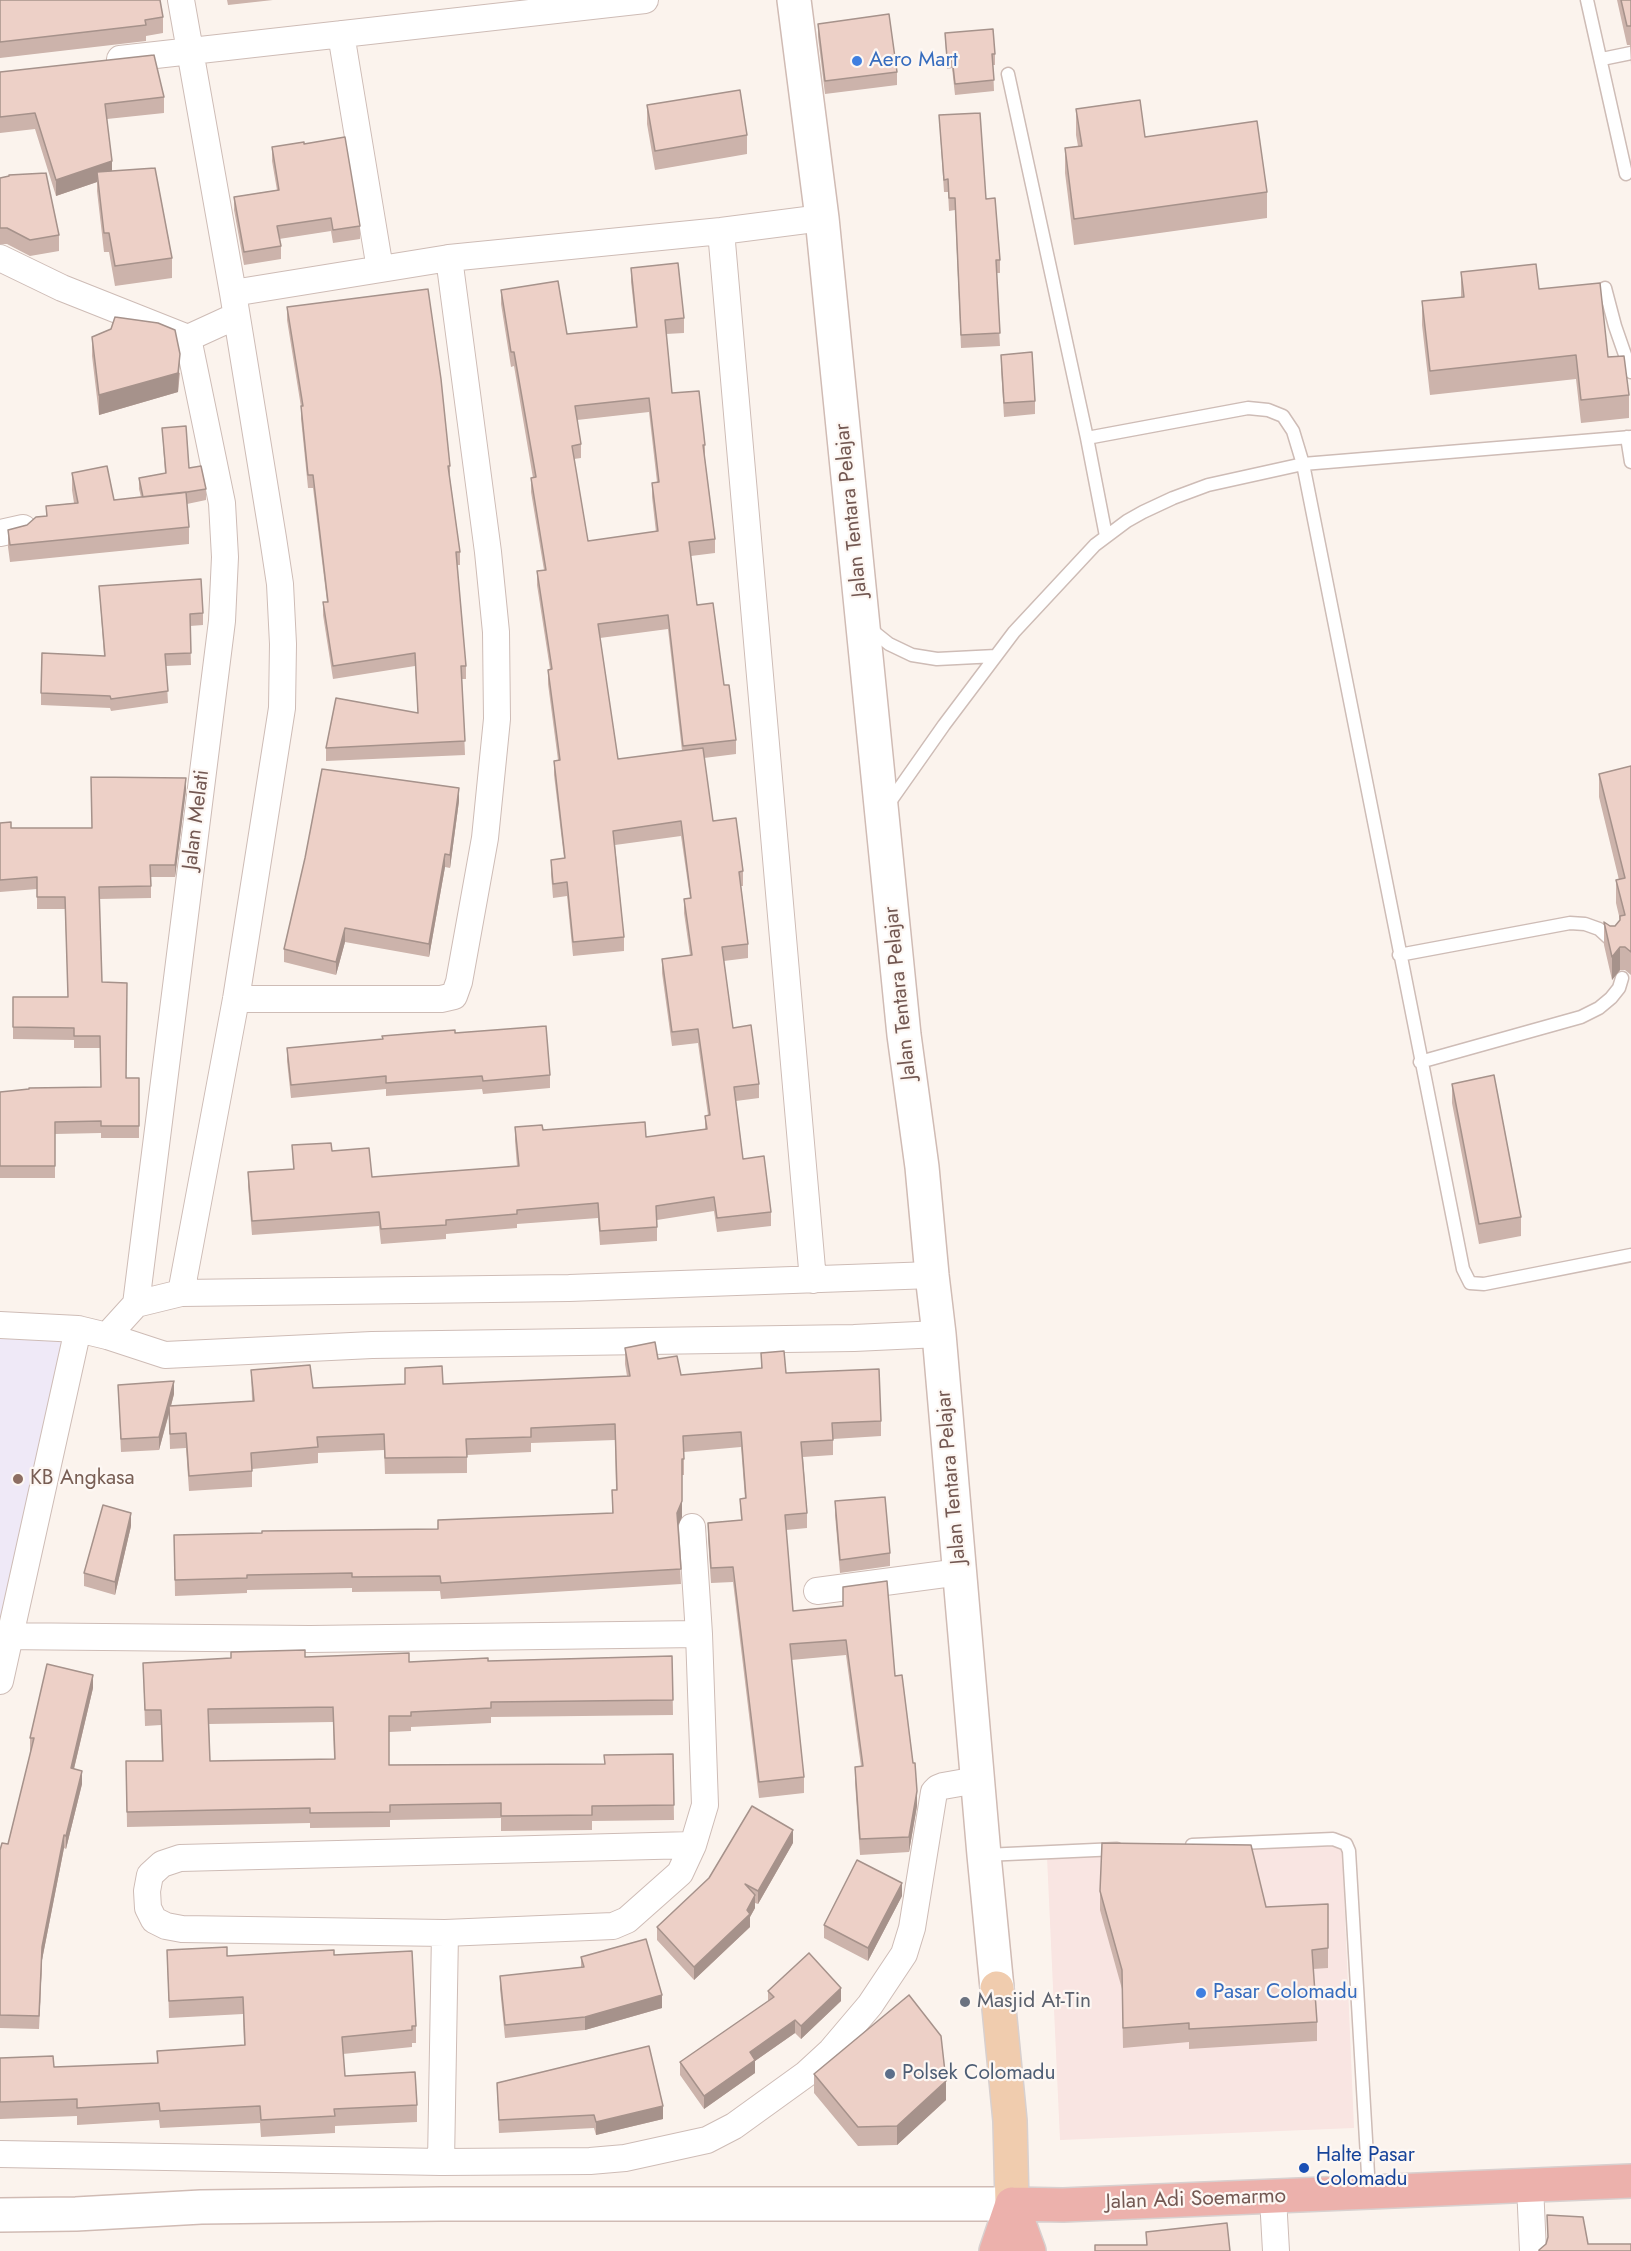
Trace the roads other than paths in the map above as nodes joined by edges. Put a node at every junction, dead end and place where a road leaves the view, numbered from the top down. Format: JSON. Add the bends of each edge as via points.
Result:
{"nodes":[{"id":1,"x":181,"y":0,"type":"edge"},
{"id":2,"x":645,"y":0,"type":"edge"},
{"id":3,"x":794,"y":0,"type":"edge"},
{"id":4,"x":1587,"y":0,"type":"edge"},
{"id":5,"x":476,"y":10,"type":"edge"},
{"id":6,"x":341,"y":34,"type":"junction"},
{"id":7,"x":189,"y":51,"type":"junction"},
{"id":8,"x":1631,"y":53,"type":"edge"},
{"id":9,"x":1602,"y":59,"type":"junction"},
{"id":10,"x":92,"y":63,"type":"edge"},
{"id":11,"x":1008,"y":74,"type":"dead end"},
{"id":12,"x":1626,"y":174,"type":"dead end"},
{"id":13,"x":822,"y":218,"type":"junction"},
{"id":14,"x":721,"y":231,"type":"junction"},
{"id":15,"x":0,"y":258,"type":"edge"},
{"id":16,"x":449,"y":258,"type":"junction"},
{"id":17,"x":380,"y":269,"type":"junction"},
{"id":18,"x":1605,"y":288,"type":"dead end"},
{"id":19,"x":234,"y":304,"type":"junction"},
{"id":20,"x":188,"y":338,"type":"junction"},
{"id":21,"x":1631,"y":372,"type":"edge"},
{"id":22,"x":1629,"y":437,"type":"edge"},
{"id":23,"x":1087,"y":438,"type":"junction"},
{"id":24,"x":1631,"y":462,"type":"edge"},
{"id":25,"x":1303,"y":464,"type":"junction"},
{"id":26,"x":1106,"y":536,"type":"junction"},
{"id":27,"x":863,"y":624,"type":"junction"},
{"id":28,"x":996,"y":656,"type":"junction"},
{"id":29,"x":883,"y":813,"type":"junction"},
{"id":30,"x":1612,"y":941,"type":"edge"},
{"id":31,"x":1399,"y":955,"type":"junction"},
{"id":32,"x":1622,"y":978,"type":"dead end"},
{"id":33,"x":236,"y":999,"type":"junction"},
{"id":34,"x":1420,"y":1062,"type":"junction"},
{"id":35,"x":1631,"y":1255,"type":"edge"},
{"id":36,"x":932,"y":1275,"type":"junction"},
{"id":37,"x":813,"y":1280,"type":"junction"},
{"id":38,"x":181,"y":1293,"type":"junction"},
{"id":39,"x":136,"y":1304,"type":"junction"},
{"id":40,"x":0,"y":1325,"type":"edge"},
{"id":41,"x":78,"y":1329,"type":"junction"},
{"id":42,"x":939,"y":1334,"type":"junction"},
{"id":43,"x":107,"y":1336,"type":"junction"},
{"id":44,"x":692,"y":1527,"type":"dead end"},
{"id":45,"x":960,"y":1572,"type":"junction"},
{"id":46,"x":817,"y":1591,"type":"dead end"},
{"id":47,"x":699,"y":1634,"type":"junction"},
{"id":48,"x":5,"y":1636,"type":"edge"},
{"id":49,"x":0,"y":1681,"type":"edge"},
{"id":50,"x":977,"y":1780,"type":"junction"},
{"id":51,"x":693,"y":1845,"type":"junction"},
{"id":52,"x":1179,"y":1846,"type":"edge"},
{"id":53,"x":1132,"y":1848,"type":"edge"},
{"id":54,"x":984,"y":1855,"type":"junction"},
{"id":55,"x":445,"y":1933,"type":"junction"},
{"id":56,"x":0,"y":2154,"type":"edge"},
{"id":57,"x":441,"y":2162,"type":"junction"},
{"id":58,"x":1631,"y":2181,"type":"edge"},
{"id":59,"x":1530,"y":2186,"type":"junction"},
{"id":60,"x":1369,"y":2193,"type":"junction"},
{"id":61,"x":1273,"y":2198,"type":"junction"},
{"id":62,"x":1012,"y":2204,"type":"junction"},
{"id":63,"x":0,"y":2215,"type":"edge"},
{"id":64,"x":996,"y":2251,"type":"edge"},
{"id":65,"x":1029,"y":2251,"type":"edge"},
{"id":66,"x":1276,"y":2251,"type":"edge"},
{"id":67,"x":1533,"y":2251,"type":"edge"}],
"edges":[{"from":1,"to":7,"type":"street"},
{"from":2,"to":5,"type":"street"},
{"from":3,"to":13,"type":"main road","name":"Jalan Tentara Pelajar"},
{"from":4,"to":9,"type":"lane"},
{"from":5,"to":6,"type":"street"},
{"from":6,"to":7,"type":"street"},
{"from":6,"to":17,"type":"street"},
{"from":7,"to":10,"type":"street"},
{"from":7,"to":19,"type":"street"},
{"from":8,"to":9,"type":"lane"},
{"from":9,"to":12,"type":"lane"},
{"from":11,"to":23,"type":"lane"},
{"from":13,"to":14,"type":"street"},
{"from":13,"to":27,"type":"main road","name":"Jalan Tentara Pelajar"},
{"from":14,"to":16,"type":"street"},
{"from":14,"to":37,"type":"street"},
{"from":15,"to":20,"type":"street","via":[[62,288]]},
{"from":16,"to":17,"type":"street"},
{"from":16,"to":33,"type":"street","via":[[496,632],[497,719],[485,837],[459,982],[454,996],[441,999]]},
{"from":17,"to":19,"type":"street"},
{"from":18,"to":21,"type":"lane"},
{"from":19,"to":20,"type":"street"},
{"from":19,"to":33,"type":"street","via":[[280,584],[284,644],[282,708]]},
{"from":20,"to":39,"type":"street","name":"Jalan Melati","via":[[222,503],[225,557],[222,610]]},
{"from":22,"to":24,"type":"lane"},
{"from":22,"to":25,"type":"lane"},
{"from":23,"to":25,"type":"lane","via":[[1248,408],[1268,410],[1282,416],[1293,431]]},
{"from":23,"to":26,"type":"lane"},
{"from":25,"to":26,"type":"lane","via":[[1208,485],[1127,521]]},
{"from":25,"to":31,"type":"lane"},
{"from":26,"to":28,"type":"lane","via":[[1022,623]]},
{"from":27,"to":28,"type":"lane","via":[[912,655],[937,659]]},
{"from":27,"to":29,"type":"main road","name":"Jalan Tentara Pelajar"},
{"from":28,"to":29,"type":"lane"},
{"from":29,"to":36,"type":"main road","name":"Jalan Tentara Pelajar"},
{"from":30,"to":31,"type":"lane","via":[[1599,929],[1570,923]]},
{"from":31,"to":34,"type":"lane"},
{"from":32,"to":34,"type":"lane","via":[[1620,988],[1611,998],[1581,1017]]},
{"from":33,"to":38,"type":"street"},
{"from":34,"to":35,"type":"lane","via":[[1462,1269],[1470,1283],[1484,1284]]},
{"from":36,"to":37,"type":"street"},
{"from":36,"to":42,"type":"main road","name":"Jalan Tentara Pelajar"},
{"from":37,"to":38,"type":"street"},
{"from":38,"to":39,"type":"street"},
{"from":39,"to":43,"type":"street"},
{"from":40,"to":41,"type":"street"},
{"from":41,"to":43,"type":"street"},
{"from":41,"to":48,"type":"street"},
{"from":42,"to":43,"type":"street","via":[[372,1345],[165,1355]]},
{"from":42,"to":45,"type":"main road","name":"Jalan Tentara Pelajar"},
{"from":44,"to":47,"type":"street"},
{"from":45,"to":46,"type":"street"},
{"from":45,"to":50,"type":"main road","name":"Jalan Tentara Pelajar"},
{"from":47,"to":48,"type":"street","via":[[310,1639]]},
{"from":47,"to":51,"type":"street","via":[[705,1804]]},
{"from":48,"to":49,"type":"street"},
{"from":50,"to":54,"type":"main road","name":"Jalan Tentara Pelajar"},
{"from":50,"to":57,"type":"street","via":[[943,1786],[934,1792],[912,1928],[904,1954],[870,2005],[806,2074],[734,2126],[707,2140],[625,2158]]},
{"from":51,"to":55,"type":"street","via":[[680,1873],[627,1920],[613,1926]]},
{"from":51,"to":55,"type":"street","via":[[180,1858],[162,1864],[150,1875],[147,1891],[148,1908],[154,1920],[182,1929]]},
{"from":52,"to":60,"type":"lane","via":[[1333,1839],[1346,1844]]},
{"from":53,"to":54,"type":"lane"},
{"from":54,"to":62,"type":"main road","name":"Jalan Tentara Pelajar","via":[[1010,2121]]},
{"from":55,"to":57,"type":"street"},
{"from":56,"to":57,"type":"street"},
{"from":58,"to":59,"type":"highway","name":"Jalan Adi Soemarmo"},
{"from":59,"to":60,"type":"highway","name":"Jalan Adi Soemarmo"},
{"from":59,"to":67,"type":"street"},
{"from":60,"to":61,"type":"highway","name":"Jalan Adi Soemarmo"},
{"from":61,"to":62,"type":"highway","name":"Jalan Adi Soemarmo"},
{"from":61,"to":66,"type":"street"},
{"from":62,"to":63,"type":"main road","via":[[441,2204]]},
{"from":62,"to":64,"type":"highway"},
{"from":62,"to":65,"type":"highway"}]}
